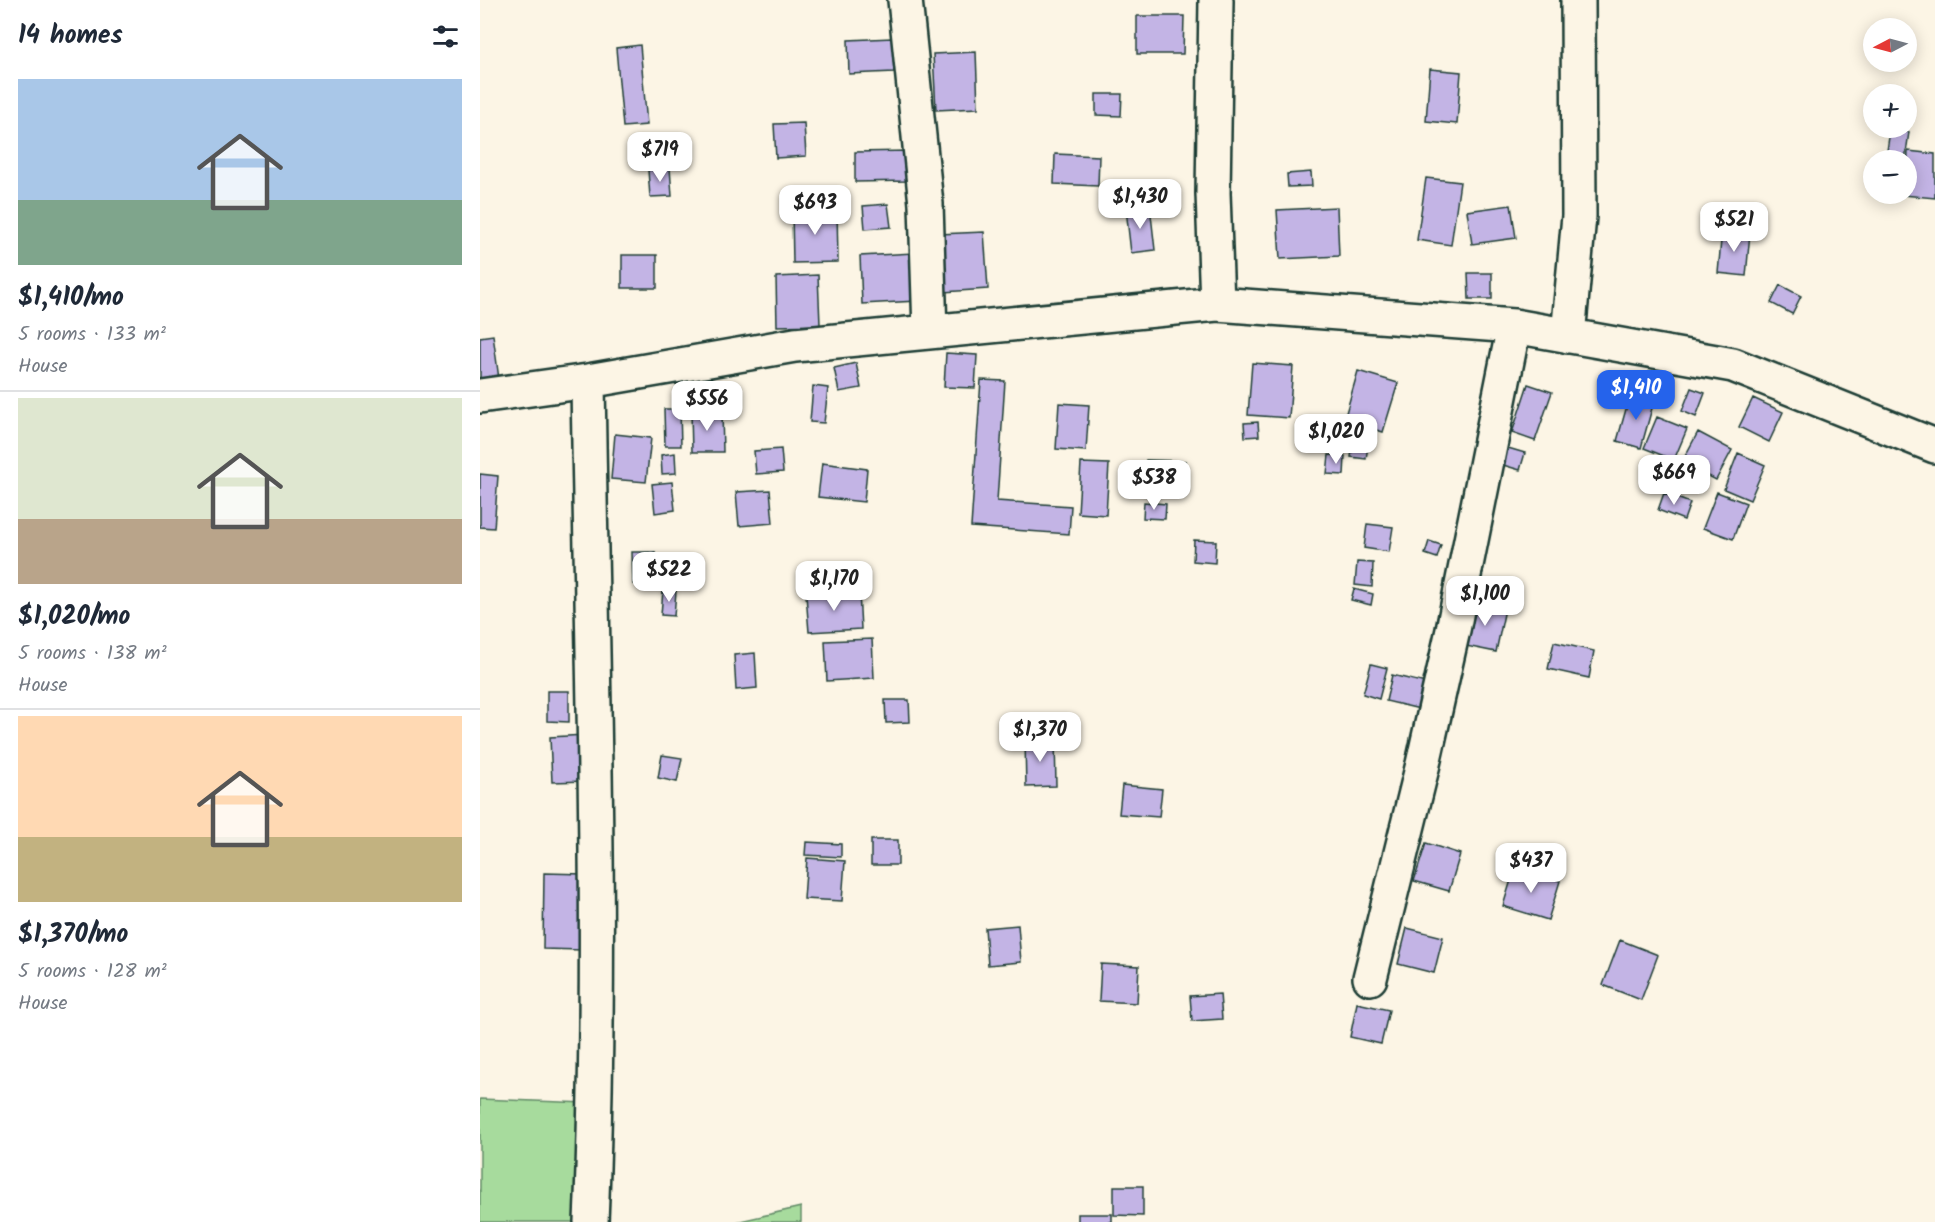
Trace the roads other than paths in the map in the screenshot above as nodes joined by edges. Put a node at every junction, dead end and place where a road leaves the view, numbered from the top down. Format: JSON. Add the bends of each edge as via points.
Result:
{"nodes":[{"id":1,"x":905,"y":0,"type":"edge"},
{"id":2,"x":1216,"y":0,"type":"edge"},
{"id":3,"x":1578,"y":0,"type":"edge"},
{"id":4,"x":1217,"y":304,"type":"junction"},
{"id":5,"x":1514,"y":326,"type":"junction"},
{"id":6,"x":930,"y":332,"type":"junction"},
{"id":7,"x":1568,"y":336,"type":"junction"},
{"id":8,"x":588,"y":381,"type":"junction"},
{"id":9,"x":480,"y":396,"type":"edge"},
{"id":10,"x":1935,"y":446,"type":"edge"},
{"id":11,"x":1370,"y":978,"type":"dead end"},
{"id":12,"x":591,"y":1222,"type":"edge"}],
"edges":[{"from":1,"to":6,"type":"street","via":[[926,204]]},
{"from":2,"to":4,"type":"street"},
{"from":3,"to":7,"type":"street","via":[[1579,216]]},
{"from":4,"to":5,"type":"street"},
{"from":4,"to":6,"type":"street"},
{"from":5,"to":7,"type":"street"},
{"from":5,"to":11,"type":"street","via":[[1453,630]]},
{"from":6,"to":8,"type":"street","via":[[795,345]]},
{"from":7,"to":10,"type":"street","via":[[1733,365]]},
{"from":8,"to":9,"type":"street"},
{"from":8,"to":12,"type":"street","via":[[597,890]]}]}
